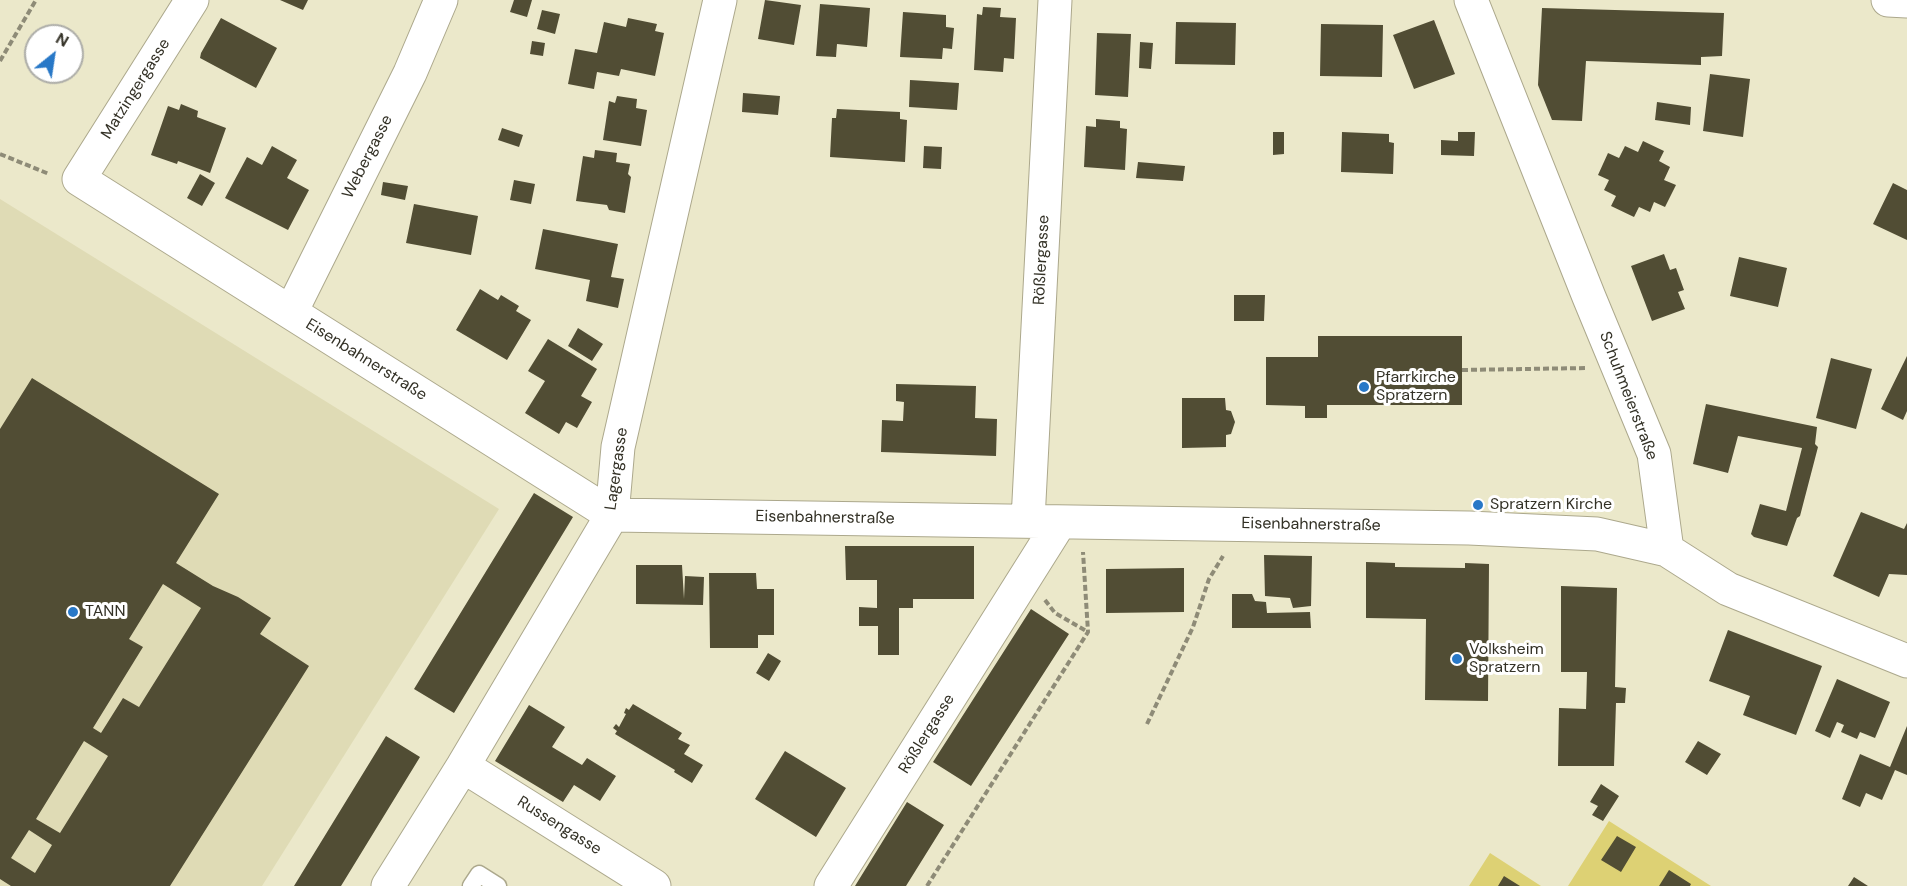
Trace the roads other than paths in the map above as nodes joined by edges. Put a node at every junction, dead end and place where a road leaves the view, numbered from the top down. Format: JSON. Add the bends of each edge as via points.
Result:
{"nodes":[{"id":1,"x":192,"y":0,"type":"edge"},
{"id":2,"x":441,"y":0,"type":"edge"},
{"id":3,"x":720,"y":0,"type":"edge"},
{"id":4,"x":1055,"y":0,"type":"edge"},
{"id":5,"x":1471,"y":0,"type":"edge"},
{"id":6,"x":1888,"y":0,"type":"edge"},
{"id":7,"x":1907,"y":1,"type":"edge"},
{"id":8,"x":79,"y":179,"type":"joint"},
{"id":9,"x":291,"y":312,"type":"junction"},
{"id":10,"x":612,"y":515,"type":"junction"},
{"id":11,"x":1057,"y":521,"type":"junction"},
{"id":12,"x":1666,"y":550,"type":"junction"},
{"id":13,"x":1907,"y":661,"type":"edge"},
{"id":14,"x":463,"y":766,"type":"junction"},
{"id":15,"x":651,"y":885,"type":"edge"},
{"id":16,"x":388,"y":886,"type":"edge"},
{"id":17,"x":471,"y":886,"type":"edge"},
{"id":18,"x":498,"y":886,"type":"edge"},
{"id":19,"x":831,"y":886,"type":"edge"}],
"edges":[{"from":1,"to":8,"type":"street","name":"Matzingergasse"},
{"from":2,"to":9,"type":"street","name":"Webergasse","via":[[410,74]]},
{"from":3,"to":10,"type":"street","name":"Lagergasse","via":[[618,447]]},
{"from":4,"to":11,"type":"street","name":"Rößlergasse"},
{"from":5,"to":12,"type":"street","name":"Schuhmeierstraße","via":[[1654,454]]},
{"from":6,"to":7,"type":"street"},
{"from":8,"to":9,"type":"street","name":"Eisenbahnerstraße"},
{"from":9,"to":10,"type":"street","name":"Eisenbahnerstraße"},
{"from":10,"to":11,"type":"street","name":"Eisenbahnerstraße"},
{"from":10,"to":14,"type":"street","name":"Lagergasse"},
{"from":11,"to":12,"type":"street","name":"Eisenbahnerstraße","via":[[1597,534]]},
{"from":11,"to":19,"type":"street","name":"Rößlergasse"},
{"from":12,"to":13,"type":"street","via":[[1728,589]]},
{"from":14,"to":15,"type":"street","name":"Russengasse"},
{"from":14,"to":16,"type":"street","name":"Lagergasse"},
{"from":17,"to":18,"type":"lane","via":[[479,874]]}]}
